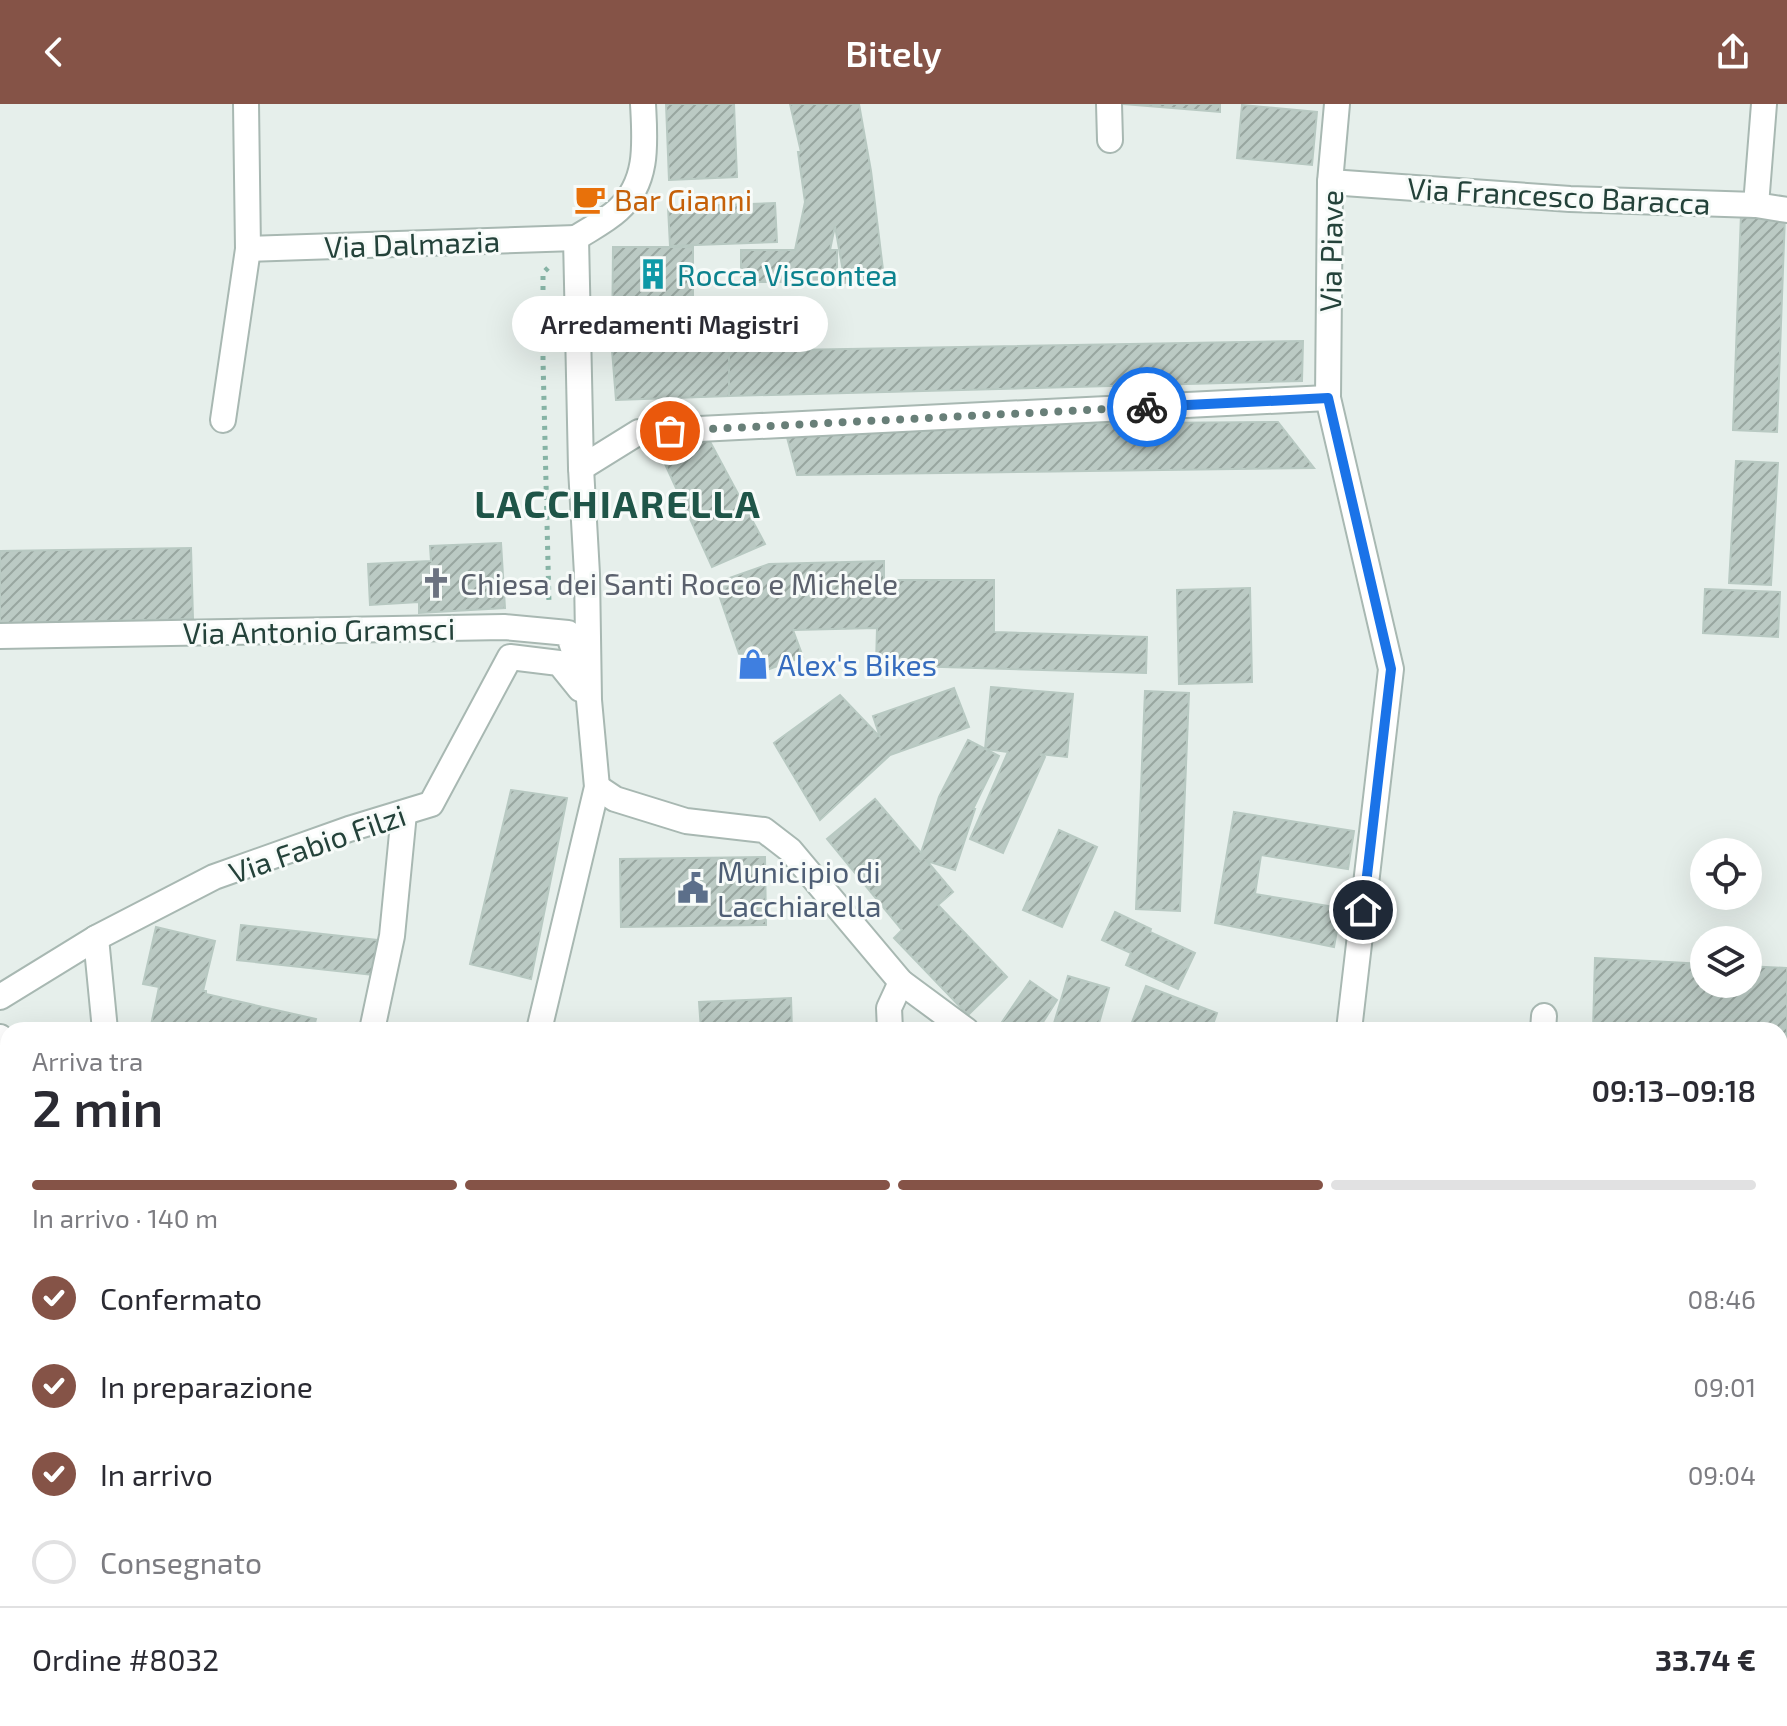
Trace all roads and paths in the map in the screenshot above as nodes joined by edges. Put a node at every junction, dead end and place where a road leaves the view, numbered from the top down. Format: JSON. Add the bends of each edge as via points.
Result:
{"nodes":[{"id":1,"x":246,"y":104,"type":"edge"},
{"id":2,"x":643,"y":104,"type":"edge"},
{"id":3,"x":1109,"y":104,"type":"edge"},
{"id":4,"x":1337,"y":104,"type":"edge"},
{"id":5,"x":1764,"y":104,"type":"edge"},
{"id":6,"x":1110,"y":140,"type":"dead end"},
{"id":7,"x":1330,"y":182,"type":"junction"},
{"id":8,"x":1756,"y":205,"type":"junction"},
{"id":9,"x":1787,"y":210,"type":"edge"},
{"id":10,"x":576,"y":238,"type":"junction"},
{"id":11,"x":248,"y":249,"type":"junction"},
{"id":12,"x":1328,"y":398,"type":"junction"},
{"id":13,"x":223,"y":420,"type":"dead end"},
{"id":14,"x":581,"y":468,"type":"junction"},
{"id":15,"x":553,"y":632,"type":"junction"},
{"id":16,"x":0,"y":636,"type":"edge"},
{"id":17,"x":589,"y":700,"type":"junction"},
{"id":18,"x":597,"y":787,"type":"junction"},
{"id":19,"x":404,"y":813,"type":"junction"},
{"id":20,"x":96,"y":938,"type":"junction"},
{"id":21,"x":901,"y":982,"type":"junction"},
{"id":22,"x":0,"y":997,"type":"edge"},
{"id":23,"x":104,"y":1022,"type":"edge"},
{"id":24,"x":374,"y":1022,"type":"edge"},
{"id":25,"x":541,"y":1022,"type":"edge"},
{"id":26,"x":890,"y":1022,"type":"edge"},
{"id":27,"x":955,"y":1022,"type":"edge"},
{"id":28,"x":1350,"y":1022,"type":"edge"}],
"edges":[{"from":1,"to":11,"type":"street"},
{"from":2,"to":10,"type":"street","via":[[645,146],[635,189],[618,210]]},
{"from":3,"to":6,"type":"street"},
{"from":4,"to":7,"type":"street","name":"Via Piave"},
{"from":5,"to":8,"type":"street"},
{"from":7,"to":8,"type":"street","name":"Via Francesco Baracca","via":[[1570,199]]},
{"from":7,"to":12,"type":"street","name":"Via Piave"},
{"from":8,"to":9,"type":"street","name":"Via Francesco Baracca"},
{"from":10,"to":11,"type":"street","name":"Via Dalmazia"},
{"from":10,"to":14,"type":"street"},
{"from":10,"to":15,"type":"path","via":[[543,273]]},
{"from":11,"to":13,"type":"street"},
{"from":12,"to":14,"type":"street","via":[[639,432]]},
{"from":12,"to":28,"type":"street","name":"Via Piave","via":[[1391,669]]},
{"from":14,"to":17,"type":"street"},
{"from":15,"to":16,"type":"street","name":"Via Antonio Gramsci","via":[[504,627]]},
{"from":15,"to":17,"type":"street","via":[[568,633]]},
{"from":17,"to":18,"type":"street"},
{"from":17,"to":19,"type":"street","name":"Via Fabio Filzi","via":[[559,663],[510,657],[431,804]]},
{"from":18,"to":21,"type":"street","via":[[615,799],[686,821],[764,830],[790,850]]},
{"from":18,"to":25,"type":"street"},
{"from":19,"to":20,"type":"street","name":"Via Fabio Filzi","via":[[214,877]]},
{"from":19,"to":24,"type":"street","via":[[392,936]]},
{"from":20,"to":22,"type":"street","name":"Via Fabio Filzi"},
{"from":20,"to":23,"type":"street"},
{"from":21,"to":26,"type":"street","via":[[889,1008]]},
{"from":21,"to":27,"type":"street"}]}
